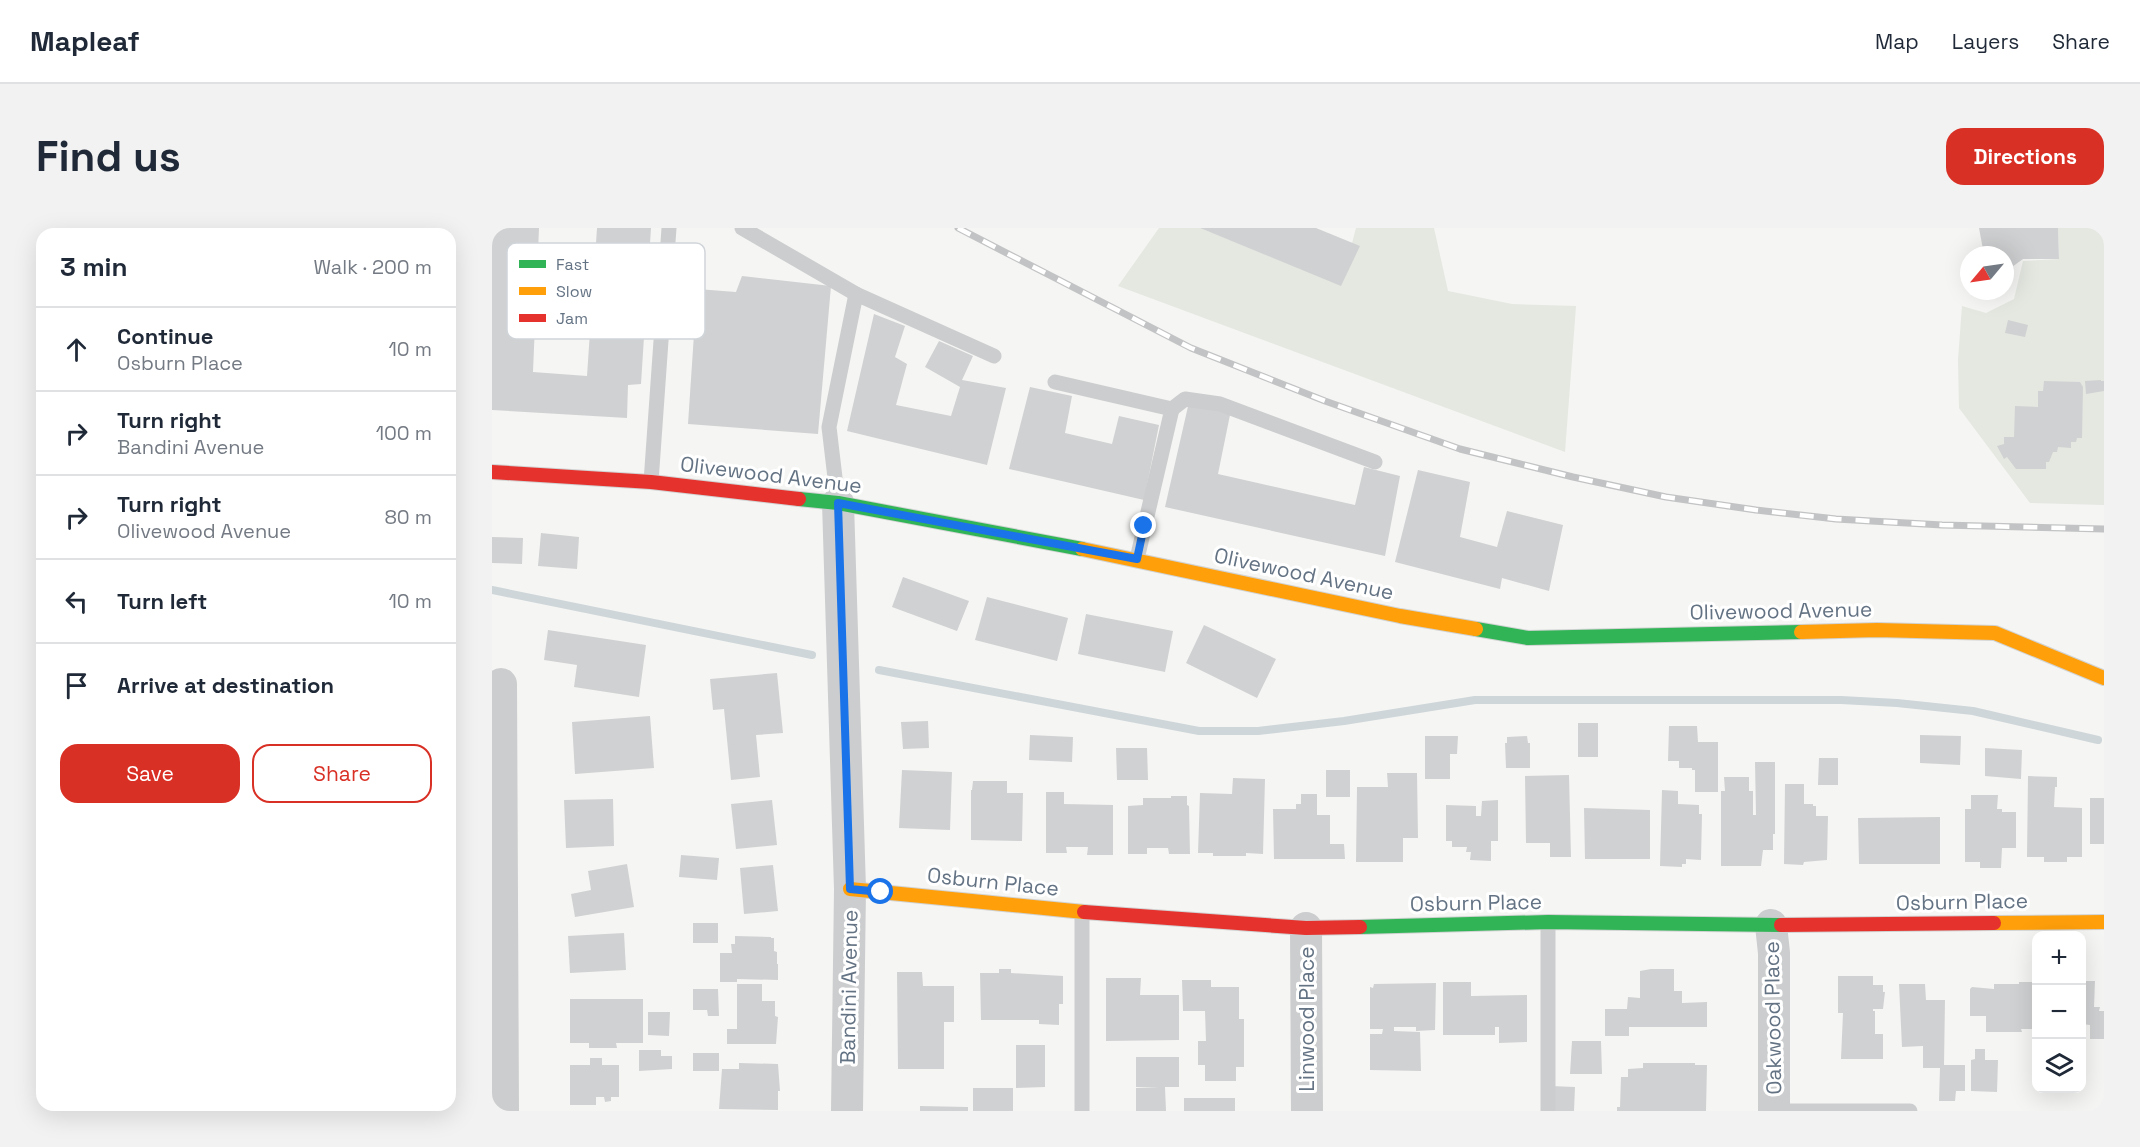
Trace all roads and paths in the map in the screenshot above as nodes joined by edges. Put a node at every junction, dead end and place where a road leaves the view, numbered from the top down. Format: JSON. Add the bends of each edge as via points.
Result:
{"nodes":[{"id":1,"x":669,"y":228,"type":"edge"},
{"id":2,"x":742,"y":228,"type":"edge"},
{"id":3,"x":668,"y":243,"type":"edge"},
{"id":4,"x":856,"y":294,"type":"junction"},
{"id":5,"x":661,"y":339,"type":"edge"},
{"id":6,"x":994,"y":356,"type":"dead end"},
{"id":7,"x":1055,"y":382,"type":"dead end"},
{"id":8,"x":1172,"y":408,"type":"junction"},
{"id":9,"x":1375,"y":462,"type":"dead end"},
{"id":10,"x":492,"y":472,"type":"edge"},
{"id":11,"x":651,"y":482,"type":"junction"},
{"id":12,"x":838,"y":503,"type":"junction"},
{"id":13,"x":1137,"y":559,"type":"junction"},
{"id":14,"x":2104,"y":678,"type":"edge"},
{"id":15,"x":501,"y":684,"type":"dead end"},
{"id":16,"x":850,"y":889,"type":"junction"},
{"id":17,"x":1082,"y":912,"type":"junction"},
{"id":18,"x":2104,"y":921,"type":"edge"},
{"id":19,"x":1548,"y":922,"type":"junction"},
{"id":20,"x":1771,"y":925,"type":"junction"},
{"id":21,"x":1306,"y":928,"type":"junction"},
{"id":22,"x":503,"y":1111,"type":"edge"},
{"id":23,"x":847,"y":1111,"type":"edge"},
{"id":24,"x":1082,"y":1111,"type":"edge"},
{"id":25,"x":1307,"y":1111,"type":"edge"},
{"id":26,"x":1548,"y":1111,"type":"edge"},
{"id":27,"x":1774,"y":1111,"type":"edge"},
{"id":28,"x":1910,"y":1111,"type":"edge"}],
"edges":[{"from":1,"to":3,"type":"lane"},
{"from":2,"to":4,"type":"lane"},
{"from":4,"to":6,"type":"lane"},
{"from":4,"to":12,"type":"lane","via":[[829,427]]},
{"from":5,"to":11,"type":"lane"},
{"from":7,"to":8,"type":"lane"},
{"from":8,"to":9,"type":"lane","via":[[1185,399],[1220,404]]},
{"from":8,"to":13,"type":"lane"},
{"from":10,"to":11,"type":"main road","name":"Olivewood Avenue"},
{"from":11,"to":12,"type":"main road","name":"Olivewood Avenue"},
{"from":12,"to":13,"type":"main road","name":"Olivewood Avenue"},
{"from":12,"to":16,"type":"street","name":"Bandini Avenue"},
{"from":13,"to":14,"type":"main road","name":"Olivewood Avenue","via":[[1400,616],[1528,638],[1877,630],[1995,633]]},
{"from":15,"to":22,"type":"street"},
{"from":16,"to":17,"type":"main road","name":"Osburn Place"},
{"from":16,"to":23,"type":"street","name":"Bandini Avenue"},
{"from":17,"to":21,"type":"main road","name":"Osburn Place"},
{"from":17,"to":24,"type":"lane"},
{"from":18,"to":20,"type":"main road","name":"Osburn Place"},
{"from":19,"to":20,"type":"main road","name":"Osburn Place"},
{"from":19,"to":21,"type":"main road","name":"Osburn Place"},
{"from":19,"to":26,"type":"lane"},
{"from":20,"to":27,"type":"street","name":"Oakwood Place"},
{"from":21,"to":25,"type":"street","name":"Linwood Place"},
{"from":27,"to":28,"type":"lane"}]}
